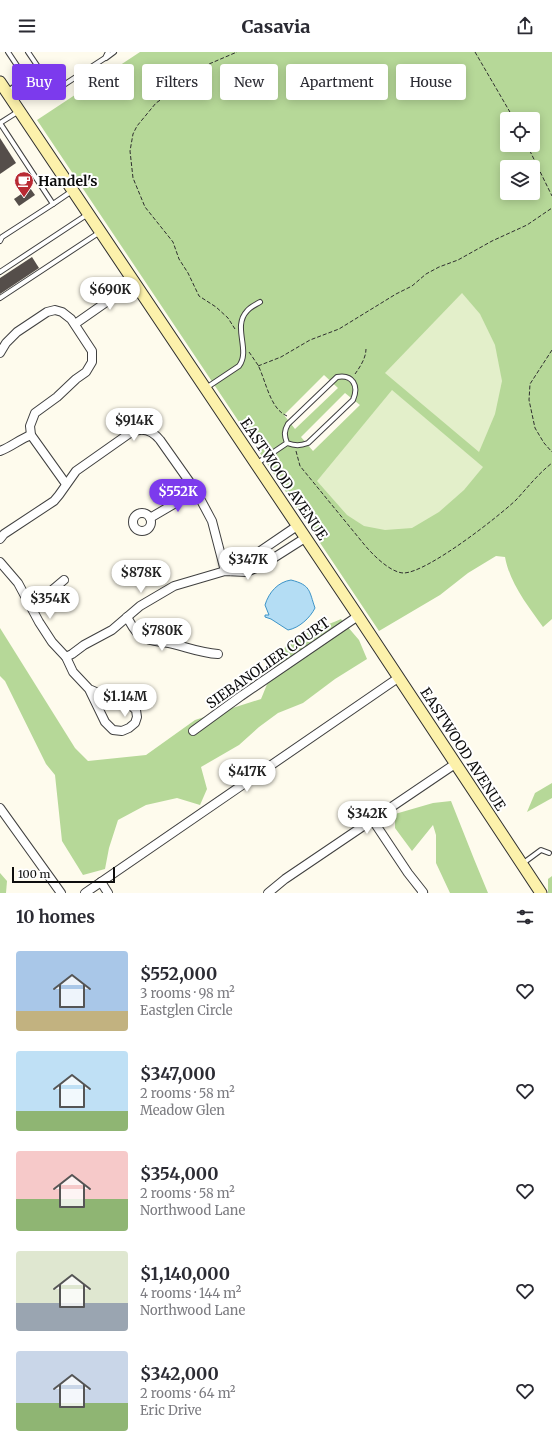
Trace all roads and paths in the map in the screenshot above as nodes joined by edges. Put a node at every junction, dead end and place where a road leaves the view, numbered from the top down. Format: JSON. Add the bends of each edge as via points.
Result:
{"nodes":[{"id":1,"x":8,"y":52,"type":"edge"},
{"id":2,"x":28,"y":52,"type":"edge"},
{"id":3,"x":108,"y":52,"type":"edge"},
{"id":4,"x":114,"y":52,"type":"edge"},
{"id":5,"x":237,"y":52,"type":"edge"},
{"id":6,"x":476,"y":52,"type":"edge"},
{"id":7,"x":105,"y":58,"type":"junction"},
{"id":8,"x":3,"y":87,"type":"edge"},
{"id":9,"x":19,"y":110,"type":"junction"},
{"id":10,"x":510,"y":112,"type":"edge"},
{"id":11,"x":0,"y":123,"type":"edge"},
{"id":12,"x":530,"y":152,"type":"edge"},
{"id":13,"x":73,"y":191,"type":"junction"},
{"id":14,"x":552,"y":196,"type":"edge"},
{"id":15,"x":54,"y":204,"type":"junction"},
{"id":16,"x":552,"y":208,"type":"edge"},
{"id":17,"x":89,"y":214,"type":"junction"},
{"id":18,"x":101,"y":232,"type":"junction"},
{"id":19,"x":0,"y":241,"type":"edge"},
{"id":20,"x":0,"y":272,"type":"edge"},
{"id":21,"x":135,"y":282,"type":"junction"},
{"id":22,"x":0,"y":298,"type":"edge"},
{"id":23,"x":260,"y":302,"type":"dead end"},
{"id":24,"x":75,"y":324,"type":"junction"},
{"id":25,"x":242,"y":339,"type":"junction"},
{"id":26,"x":366,"y":349,"type":"dead end"},
{"id":27,"x":552,"y":350,"type":"edge"},
{"id":28,"x":0,"y":353,"type":"edge"},
{"id":29,"x":250,"y":353,"type":"dead end"},
{"id":30,"x":258,"y":366,"type":"junction"},
{"id":31,"x":351,"y":380,"type":"junction"},
{"id":32,"x":205,"y":388,"type":"junction"},
{"id":33,"x":294,"y":419,"type":"junction"},
{"id":34,"x":31,"y":435,"type":"junction"},
{"id":35,"x":287,"y":443,"type":"junction"},
{"id":36,"x":294,"y":446,"type":"junction"},
{"id":37,"x":0,"y":451,"type":"edge"},
{"id":38,"x":552,"y":452,"type":"edge"},
{"id":39,"x":552,"y":463,"type":"edge"},
{"id":40,"x":256,"y":464,"type":"junction"},
{"id":41,"x":66,"y":484,"type":"junction"},
{"id":42,"x":196,"y":491,"type":"junction"},
{"id":43,"x":150,"y":518,"type":"dead end"},
{"id":44,"x":297,"y":526,"type":"junction"},
{"id":45,"x":305,"y":538,"type":"junction"},
{"id":46,"x":0,"y":539,"type":"edge"},
{"id":47,"x":276,"y":540,"type":"junction"},
{"id":48,"x":262,"y":549,"type":"junction"},
{"id":49,"x":283,"y":552,"type":"junction"},
{"id":50,"x":269,"y":561,"type":"junction"},
{"id":51,"x":0,"y":562,"type":"edge"},
{"id":52,"x":228,"y":571,"type":"junction"},
{"id":53,"x":64,"y":580,"type":"dead end"},
{"id":54,"x":30,"y":604,"type":"junction"},
{"id":55,"x":358,"y":616,"type":"junction"},
{"id":56,"x":127,"y":617,"type":"junction"},
{"id":57,"x":218,"y":654,"type":"dead end"},
{"id":58,"x":66,"y":657,"type":"junction"},
{"id":59,"x":398,"y":678,"type":"junction"},
{"id":60,"x":89,"y":689,"type":"junction"},
{"id":61,"x":193,"y":731,"type":"dead end"},
{"id":62,"x":455,"y":764,"type":"junction"},
{"id":63,"x":0,"y":808,"type":"edge"},
{"id":64,"x":372,"y":819,"type":"junction"},
{"id":65,"x":549,"y":853,"type":"dead end"},
{"id":66,"x":522,"y":864,"type":"junction"},
{"id":67,"x":101,"y":882,"type":"junction"},
{"id":68,"x":61,"y":893,"type":"edge"},
{"id":69,"x":85,"y":893,"type":"edge"},
{"id":70,"x":108,"y":893,"type":"edge"},
{"id":71,"x":268,"y":893,"type":"edge"},
{"id":72,"x":422,"y":893,"type":"edge"},
{"id":73,"x":541,"y":893,"type":"edge"}],
"edges":[{"from":1,"to":8,"type":"lane","via":[[24,76],[23,80]]},
{"from":2,"to":7,"type":"lane","via":[[56,90]]},
{"from":3,"to":7,"type":"lane"},
{"from":4,"to":7,"type":"lane"},
{"from":5,"to":25,"type":"path","via":[[194,70],[156,103],[137,126],[130,151],[133,178],[145,207],[173,242],[199,296],[228,318]]},
{"from":6,"to":10,"type":"path"},
{"from":8,"to":9,"type":"street","name":"EASTWOOD AVENUE"},
{"from":9,"to":11,"type":"lane"},
{"from":9,"to":13,"type":"street","name":"EASTWOOD AVENUE"},
{"from":11,"to":15,"type":"lane"},
{"from":12,"to":14,"type":"path"},
{"from":13,"to":15,"type":"lane"},
{"from":13,"to":17,"type":"street","name":"EASTWOOD AVENUE"},
{"from":15,"to":19,"type":"lane","via":[[2,237]]},
{"from":16,"to":30,"type":"path","via":[[527,225],[426,274],[412,286],[339,329],[310,340],[281,357]]},
{"from":17,"to":18,"type":"street","name":"EASTWOOD AVENUE"},
{"from":17,"to":20,"type":"lane"},
{"from":18,"to":21,"type":"street","name":"EASTWOOD AVENUE"},
{"from":18,"to":22,"type":"lane"},
{"from":21,"to":24,"type":"street"},
{"from":21,"to":32,"type":"street","name":"EASTWOOD AVENUE"},
{"from":23,"to":25,"type":"lane","via":[[244,314],[240,330]]},
{"from":24,"to":28,"type":"street","via":[[62,312],[47,312],[9,339]]},
{"from":24,"to":34,"type":"street","via":[[92,351],[92,362],[86,372],[35,413],[30,426]]},
{"from":25,"to":32,"type":"lane","via":[[243,361]]},
{"from":26,"to":31,"type":"path","via":[[361,365]]},
{"from":27,"to":38,"type":"path","via":[[530,384],[529,400],[535,428]]},
{"from":29,"to":30,"type":"path"},
{"from":30,"to":33,"type":"path","via":[[277,408],[282,414]]},
{"from":31,"to":33,"type":"lane","via":[[343,376],[337,377]]},
{"from":31,"to":36,"type":"lane","via":[[356,387],[353,400],[308,443]]},
{"from":32,"to":40,"type":"street","name":"EASTWOOD AVENUE"},
{"from":33,"to":35,"type":"lane","via":[[285,430]]},
{"from":34,"to":37,"type":"street"},
{"from":34,"to":41,"type":"street"},
{"from":35,"to":36,"type":"lane"},
{"from":35,"to":40,"type":"lane"},
{"from":36,"to":39,"type":"path","via":[[300,466],[373,555],[390,568],[404,573],[432,562],[472,535],[515,501],[542,470]]},
{"from":40,"to":44,"type":"street","name":"EASTWOOD AVENUE"},
{"from":41,"to":42,"type":"street","via":[[76,471],[137,429],[147,430],[156,435]]},
{"from":41,"to":46,"type":"street","via":[[54,501]]},
{"from":42,"to":43,"type":"street"},
{"from":42,"to":52,"type":"street","via":[[212,521]]},
{"from":44,"to":45,"type":"street","name":"EASTWOOD AVENUE"},
{"from":44,"to":47,"type":"street"},
{"from":45,"to":49,"type":"street"},
{"from":45,"to":55,"type":"street","name":"EASTWOOD AVENUE"},
{"from":47,"to":48,"type":"street"},
{"from":47,"to":49,"type":"street"},
{"from":48,"to":50,"type":"street"},
{"from":48,"to":52,"type":"street"},
{"from":49,"to":50,"type":"street"},
{"from":50,"to":52,"type":"street","via":[[246,572]]},
{"from":51,"to":54,"type":"street","via":[[18,583]]},
{"from":52,"to":56,"type":"street","via":[[174,586],[140,606]]},
{"from":53,"to":54,"type":"street"},
{"from":54,"to":58,"type":"street","via":[[52,642]]},
{"from":55,"to":59,"type":"street","name":"EASTWOOD AVENUE"},
{"from":55,"to":61,"type":"street","name":"SIEBANOLIER COURT"},
{"from":56,"to":57,"type":"street","via":[[141,636],[202,653]]},
{"from":56,"to":58,"type":"street","via":[[112,630]]},
{"from":58,"to":60,"type":"street","via":[[73,672]]},
{"from":59,"to":62,"type":"street","name":"EASTWOOD AVENUE"},
{"from":59,"to":67,"type":"street"},
{"from":60,"to":60,"type":"street","via":[[130,705],[136,710],[138,717],[135,723],[122,731],[113,730],[105,722]]},
{"from":62,"to":64,"type":"street"},
{"from":62,"to":66,"type":"street","name":"EASTWOOD AVENUE"},
{"from":63,"to":68,"type":"street"},
{"from":64,"to":71,"type":"street"},
{"from":64,"to":72,"type":"street"},
{"from":65,"to":66,"type":"lane","via":[[541,850]]},
{"from":66,"to":73,"type":"street","name":"EASTWOOD AVENUE"},
{"from":67,"to":69,"type":"street"},
{"from":67,"to":70,"type":"street"}]}
